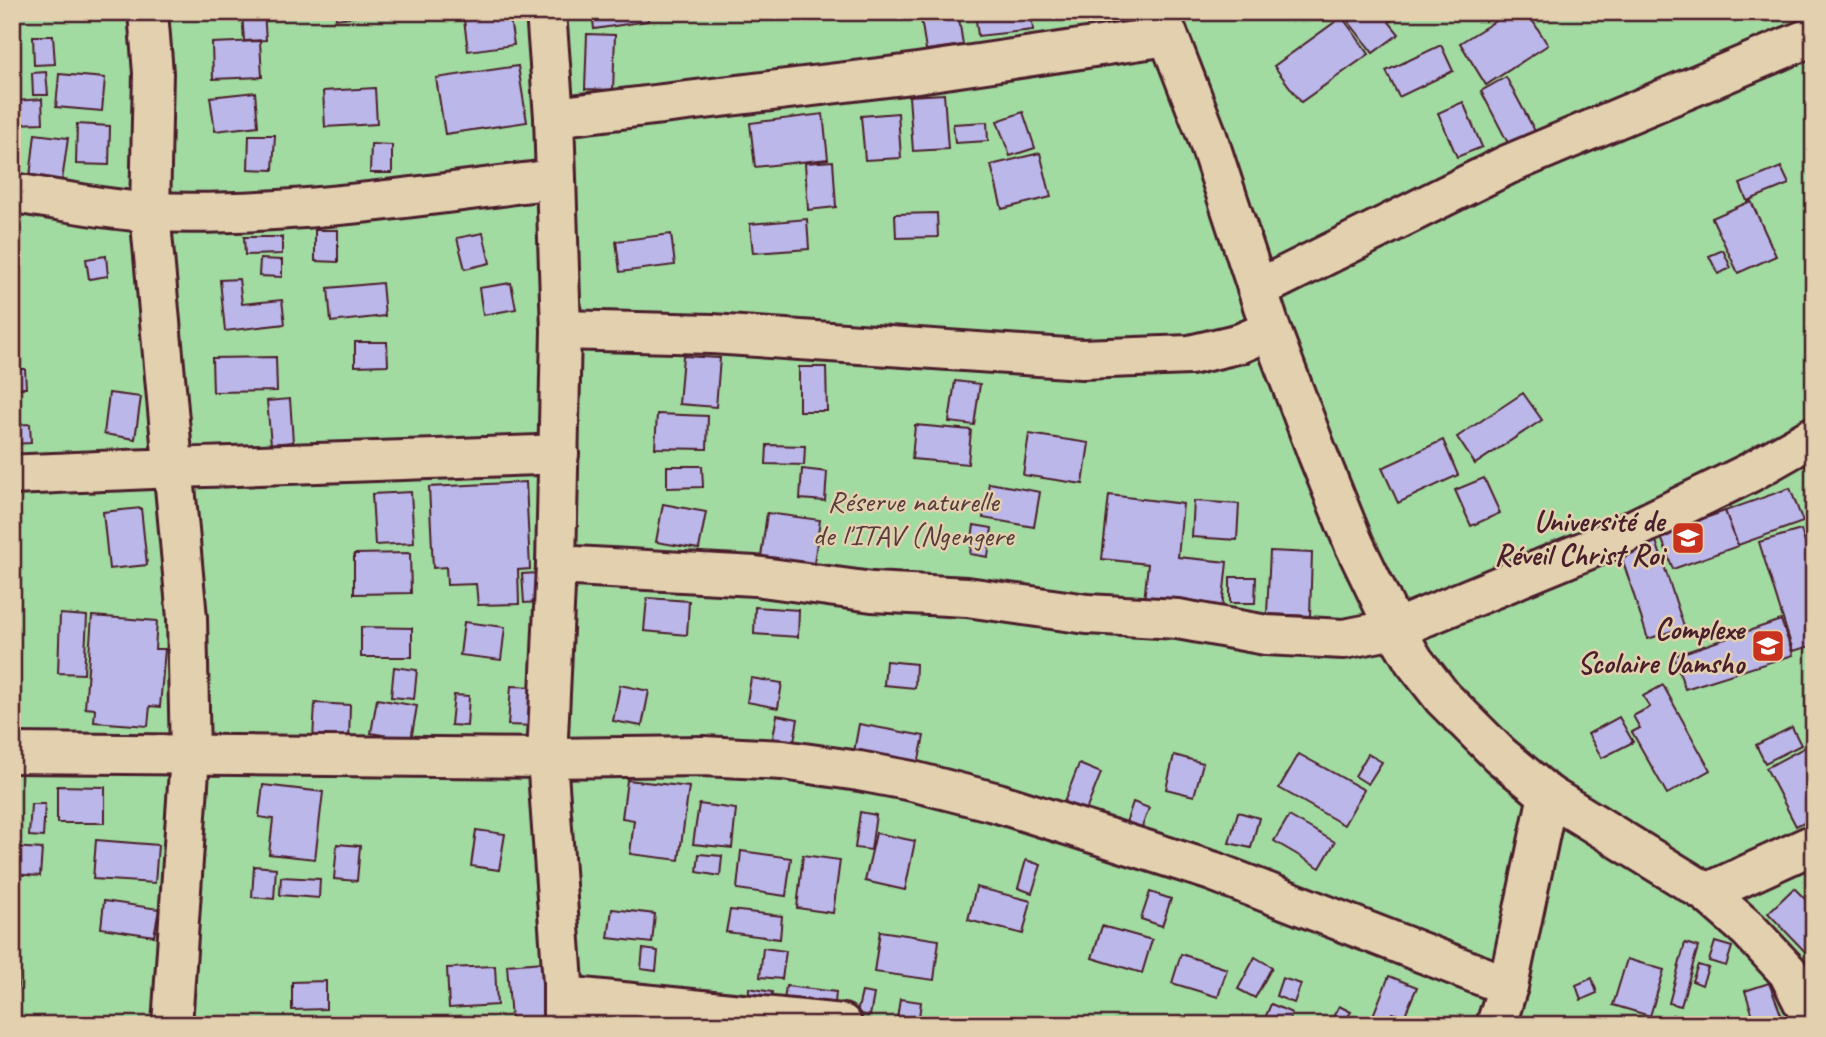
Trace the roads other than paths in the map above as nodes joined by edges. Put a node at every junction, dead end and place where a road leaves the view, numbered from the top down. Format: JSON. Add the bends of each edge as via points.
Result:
{"nodes":[{"id":1,"x":148,"y":12,"type":"edge"},
{"id":2,"x":546,"y":12,"type":"edge"},
{"id":3,"x":1163,"y":24,"type":"edge"},
{"id":4,"x":1814,"y":36,"type":"edge"},
{"id":5,"x":554,"y":117,"type":"junction"},
{"id":6,"x":554,"y":179,"type":"junction"},
{"id":7,"x":12,"y":193,"type":"edge"},
{"id":8,"x":150,"y":212,"type":"junction"},
{"id":9,"x":1258,"y":289,"type":"junction"},
{"id":10,"x":561,"y":330,"type":"junction"},
{"id":11,"x":1271,"y":330,"type":"junction"},
{"id":12,"x":1814,"y":436,"type":"edge"},
{"id":13,"x":559,"y":454,"type":"junction"},
{"id":14,"x":172,"y":467,"type":"junction"},
{"id":15,"x":12,"y":475,"type":"edge"},
{"id":16,"x":556,"y":565,"type":"junction"},
{"id":17,"x":1395,"y":629,"type":"junction"},
{"id":18,"x":12,"y":753,"type":"edge"},
{"id":19,"x":190,"y":755,"type":"junction"},
{"id":20,"x":547,"y":758,"type":"junction"},
{"id":21,"x":1549,"y":795,"type":"junction"},
{"id":22,"x":1814,"y":844,"type":"edge"},
{"id":23,"x":1707,"y":893,"type":"junction"},
{"id":24,"x":1508,"y":986,"type":"junction"},
{"id":25,"x":563,"y":1010,"type":"edge"},
{"id":26,"x":842,"y":1024,"type":"edge"},
{"id":27,"x":1814,"y":1024,"type":"edge"},
{"id":28,"x":172,"y":1025,"type":"edge"},
{"id":29,"x":1496,"y":1025,"type":"edge"}],
"edges":[{"from":1,"to":8,"type":"street","via":[[153,73]]},
{"from":2,"to":5,"type":"street"},
{"from":3,"to":5,"type":"street","via":[[904,75]]},
{"from":3,"to":9,"type":"street","via":[[1206,133]]},
{"from":4,"to":9,"type":"street","via":[[1507,165]]},
{"from":5,"to":6,"type":"street"},
{"from":6,"to":8,"type":"street","via":[[400,199],[251,211]]},
{"from":6,"to":10,"type":"street"},
{"from":7,"to":8,"type":"street"},
{"from":8,"to":14,"type":"street"},
{"from":9,"to":11,"type":"street"},
{"from":10,"to":11,"type":"street","via":[[712,334],[1082,359],[1190,355],[1241,343]]},
{"from":10,"to":13,"type":"street"},
{"from":11,"to":17,"type":"street","via":[[1354,544]]},
{"from":12,"to":17,"type":"street","via":[[1614,539]]},
{"from":13,"to":14,"type":"street"},
{"from":13,"to":16,"type":"street"},
{"from":14,"to":15,"type":"street"},
{"from":14,"to":19,"type":"street","via":[[187,618]]},
{"from":16,"to":17,"type":"street","via":[[755,576],[872,592],[967,597],[1087,614],[1178,620],[1266,635],[1344,639]]},
{"from":16,"to":20,"type":"street"},
{"from":17,"to":21,"type":"street","via":[[1443,698],[1500,755]]},
{"from":18,"to":19,"type":"street"},
{"from":19,"to":20,"type":"street"},
{"from":19,"to":28,"type":"street"},
{"from":20,"to":24,"type":"street","via":[[783,760],[912,781],[998,803],[1212,871]]},
{"from":20,"to":25,"type":"street"},
{"from":21,"to":23,"type":"street"},
{"from":21,"to":24,"type":"street"},
{"from":22,"to":23,"type":"street"},
{"from":23,"to":27,"type":"street","via":[[1788,972]]},
{"from":24,"to":29,"type":"street"},
{"from":25,"to":26,"type":"street"}]}
